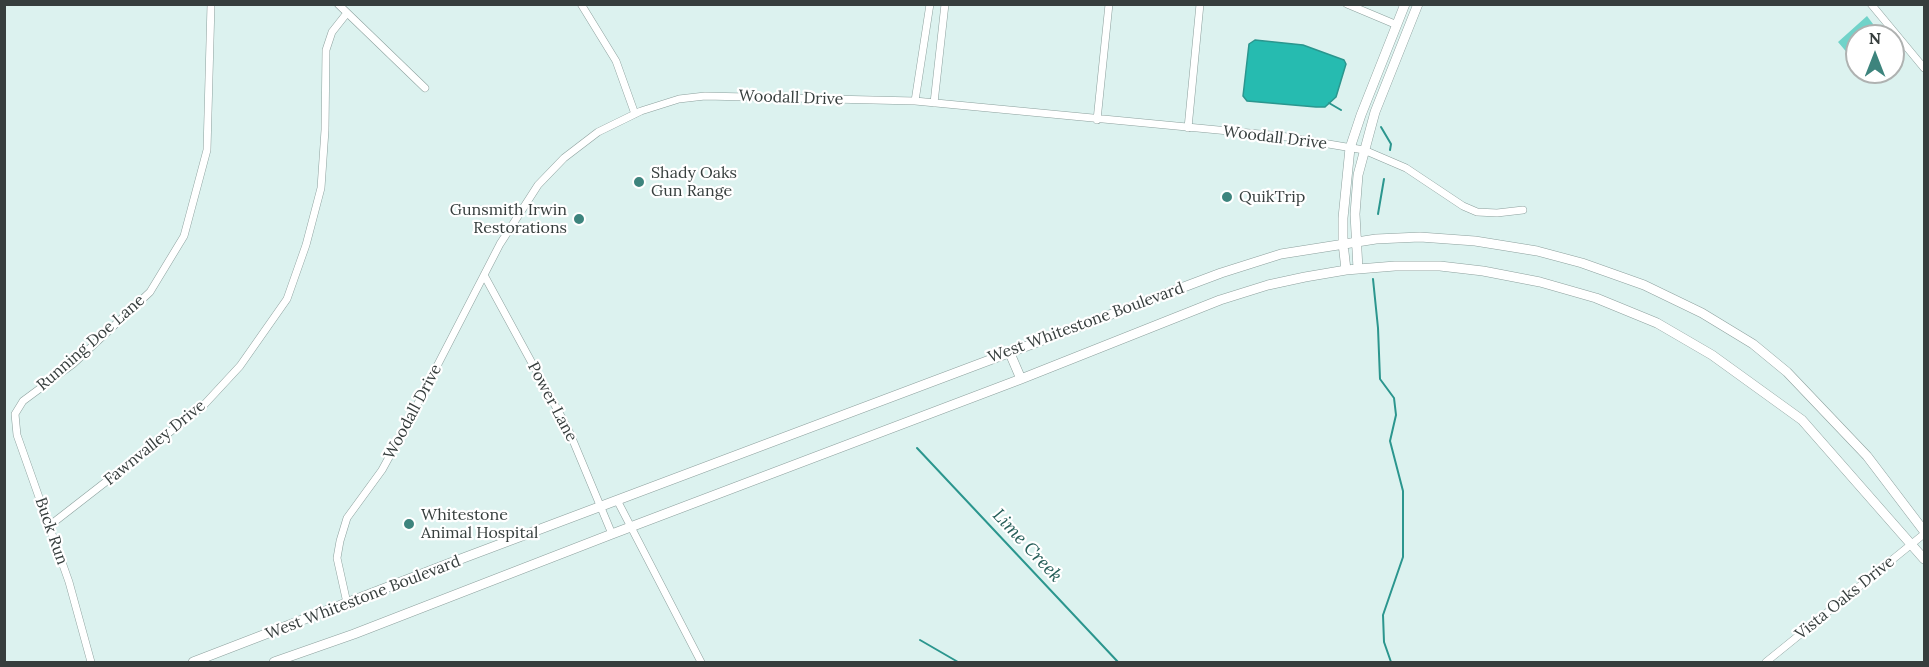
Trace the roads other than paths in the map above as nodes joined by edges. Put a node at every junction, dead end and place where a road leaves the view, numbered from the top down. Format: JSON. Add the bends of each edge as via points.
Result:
{"nodes":[{"id":1,"x":211,"y":4,"type":"edge"},
{"id":2,"x":338,"y":4,"type":"edge"},
{"id":3,"x":580,"y":4,"type":"edge"},
{"id":4,"x":930,"y":4,"type":"edge"},
{"id":5,"x":945,"y":4,"type":"edge"},
{"id":6,"x":1109,"y":4,"type":"edge"},
{"id":7,"x":1200,"y":4,"type":"edge"},
{"id":8,"x":1347,"y":4,"type":"edge"},
{"id":9,"x":1405,"y":4,"type":"edge"},
{"id":10,"x":1418,"y":4,"type":"edge"},
{"id":11,"x":1871,"y":4,"type":"edge"},
{"id":12,"x":346,"y":13,"type":"junction"},
{"id":13,"x":1397,"y":25,"type":"junction"},
{"id":14,"x":1924,"y":68,"type":"edge"},
{"id":15,"x":425,"y":88,"type":"dead end"},
{"id":16,"x":915,"y":101,"type":"junction"},
{"id":17,"x":934,"y":103,"type":"junction"},
{"id":18,"x":635,"y":114,"type":"junction"},
{"id":19,"x":1097,"y":120,"type":"junction"},
{"id":20,"x":1188,"y":128,"type":"junction"},
{"id":21,"x":1350,"y":148,"type":"junction"},
{"id":22,"x":1364,"y":150,"type":"junction"},
{"id":23,"x":1523,"y":210,"type":"dead end"},
{"id":24,"x":1356,"y":241,"type":"junction"},
{"id":25,"x":1343,"y":243,"type":"junction"},
{"id":26,"x":1358,"y":269,"type":"junction"},
{"id":27,"x":1346,"y":270,"type":"junction"},
{"id":28,"x":484,"y":275,"type":"junction"},
{"id":29,"x":1010,"y":351,"type":"junction"},
{"id":30,"x":1021,"y":379,"type":"junction"},
{"id":31,"x":23,"y":401,"type":"joint"},
{"id":32,"x":617,"y":500,"type":"junction"},
{"id":33,"x":602,"y":506,"type":"junction"},
{"id":34,"x":50,"y":526,"type":"junction"},
{"id":35,"x":630,"y":527,"type":"junction"},
{"id":36,"x":1924,"y":532,"type":"edge"},
{"id":37,"x":612,"y":534,"type":"junction"},
{"id":38,"x":1912,"y":544,"type":"junction"},
{"id":39,"x":1924,"y":558,"type":"edge"},
{"id":40,"x":347,"y":603,"type":"junction"},
{"id":41,"x":91,"y":663,"type":"edge"},
{"id":42,"x":193,"y":663,"type":"edge"},
{"id":43,"x":274,"y":663,"type":"edge"},
{"id":44,"x":701,"y":663,"type":"edge"},
{"id":45,"x":1766,"y":663,"type":"edge"}],
"edges":[{"from":1,"to":31,"type":"street","name":"Running Doe Lane","via":[[207,150],[184,236],[150,292],[73,364]]},
{"from":2,"to":12,"type":"street"},
{"from":3,"to":18,"type":"street","via":[[616,62]]},
{"from":4,"to":16,"type":"street"},
{"from":5,"to":17,"type":"street"},
{"from":6,"to":19,"type":"street"},
{"from":7,"to":20,"type":"street"},
{"from":8,"to":13,"type":"street"},
{"from":9,"to":13,"type":"main road"},
{"from":10,"to":22,"type":"main road"},
{"from":11,"to":14,"type":"street"},
{"from":12,"to":15,"type":"street"},
{"from":12,"to":34,"type":"street","name":"Fawnvalley Drive","via":[[332,32],[326,50],[321,188],[287,299],[240,366],[202,407]]},
{"from":13,"to":21,"type":"main road"},
{"from":16,"to":17,"type":"street","name":"Woodall Drive"},
{"from":16,"to":18,"type":"street","name":"Woodall Drive","via":[[705,96],[679,99]]},
{"from":17,"to":19,"type":"street","name":"Woodall Drive"},
{"from":18,"to":28,"type":"street","name":"Woodall Drive","via":[[598,132],[564,158],[538,185]]},
{"from":19,"to":20,"type":"street","name":"Woodall Drive"},
{"from":20,"to":21,"type":"street","name":"Woodall Drive","via":[[1281,136]]},
{"from":21,"to":22,"type":"street","name":"Woodall Drive"},
{"from":21,"to":25,"type":"main road"},
{"from":22,"to":23,"type":"street","name":"Woodall Drive","via":[[1406,168],[1477,212]]},
{"from":22,"to":24,"type":"main road","via":[[1355,194]]},
{"from":24,"to":25,"type":"main road","name":"West Whitestone Boulevard"},
{"from":24,"to":26,"type":"main road"},
{"from":24,"to":36,"type":"main road","name":"West Whitestone Boulevard","via":[[1420,237],[1519,247],[1582,262],[1644,285],[1702,313],[1753,344],[1794,379],[1867,456]]},
{"from":25,"to":27,"type":"main road"},
{"from":25,"to":29,"type":"main road","name":"West Whitestone Boulevard","via":[[1281,254],[1221,273]]},
{"from":26,"to":27,"type":"main road","name":"West Whitestone Boulevard"},
{"from":26,"to":38,"type":"main road","name":"West Whitestone Boulevard","via":[[1440,266],[1483,271],[1596,298],[1657,323],[1712,355],[1802,420]]},
{"from":27,"to":30,"type":"main road","name":"West Whitestone Boulevard","via":[[1268,285],[1220,300]]},
{"from":28,"to":33,"type":"street","name":"Power Lane","via":[[569,431]]},
{"from":28,"to":40,"type":"street","name":"Woodall Drive","via":[[382,470],[347,518],[337,558]]},
{"from":29,"to":30,"type":"main road"},
{"from":29,"to":32,"type":"main road","name":"West Whitestone Boulevard"},
{"from":30,"to":35,"type":"main road","name":"West Whitestone Boulevard"},
{"from":31,"to":34,"type":"street","name":"Buck Run","via":[[15,414],[17,435]]},
{"from":32,"to":33,"type":"main road","name":"West Whitestone Boulevard"},
{"from":32,"to":35,"type":"street"},
{"from":33,"to":37,"type":"street","name":"Power Lane"},
{"from":33,"to":40,"type":"main road","name":"West Whitestone Boulevard"},
{"from":34,"to":41,"type":"street","name":"Buck Run"},
{"from":35,"to":37,"type":"main road","name":"West Whitestone Boulevard"},
{"from":35,"to":44,"type":"street"},
{"from":36,"to":38,"type":"street","name":"Vista Oaks Drive"},
{"from":37,"to":43,"type":"main road","name":"West Whitestone Boulevard"},
{"from":38,"to":39,"type":"main road","name":"West Whitestone Boulevard"},
{"from":38,"to":45,"type":"street","name":"Vista Oaks Drive"},
{"from":40,"to":42,"type":"main road","name":"West Whitestone Boulevard"}]}
